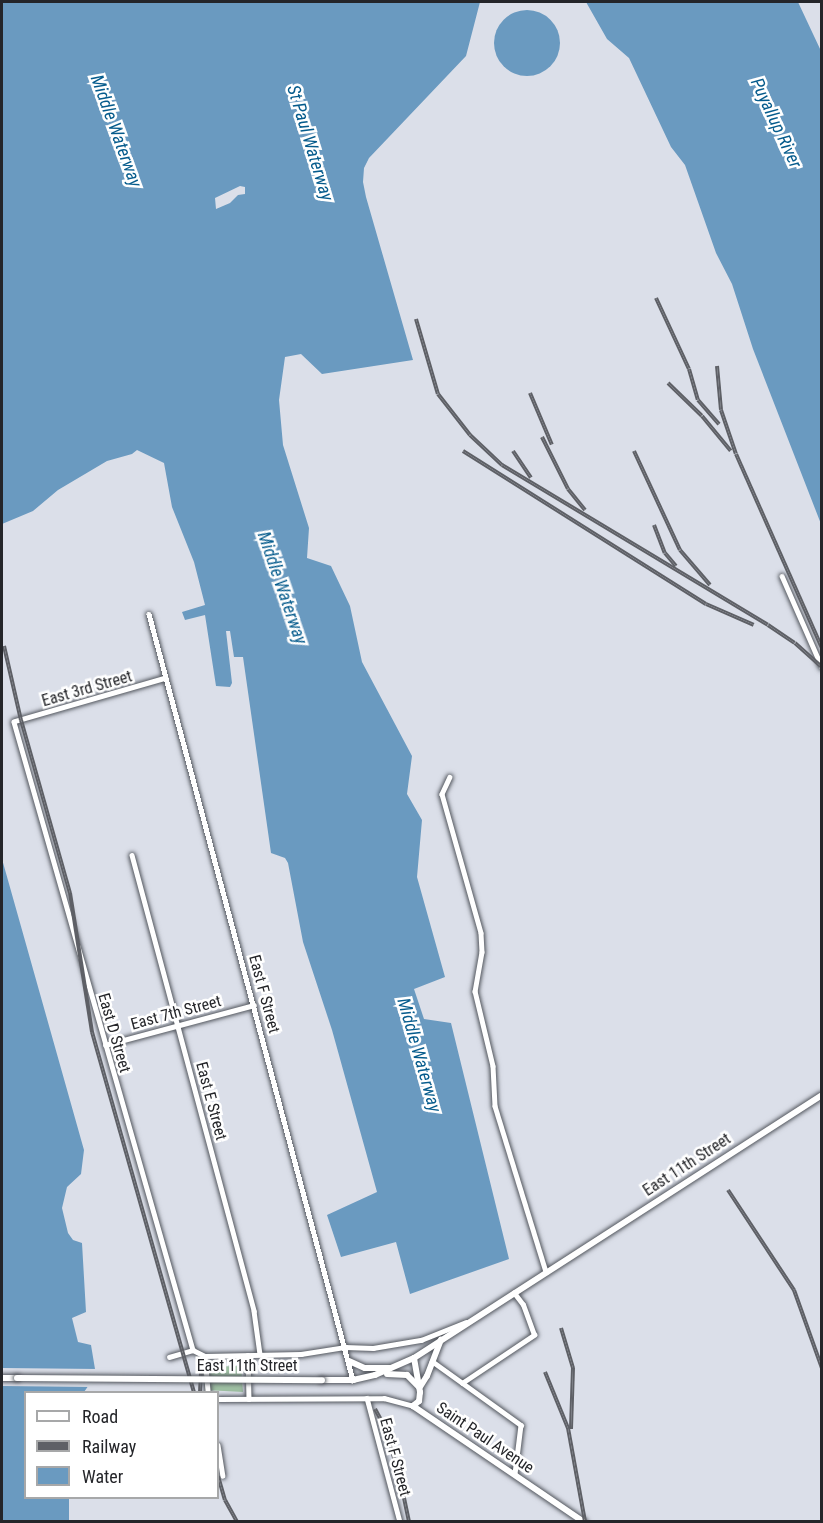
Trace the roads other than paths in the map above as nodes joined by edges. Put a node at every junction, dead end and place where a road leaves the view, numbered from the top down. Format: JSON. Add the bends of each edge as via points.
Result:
{"nodes":[{"id":1,"x":782,"y":576,"type":"dead end"},
{"id":2,"x":149,"y":615,"type":"dead end"},
{"id":3,"x":822,"y":667,"type":"edge"},
{"id":4,"x":166,"y":678,"type":"junction"},
{"id":5,"x":14,"y":722,"type":"joint"},
{"id":6,"x":450,"y":777,"type":"dead end"},
{"id":7,"x":132,"y":855,"type":"dead end"},
{"id":8,"x":254,"y":1005,"type":"junction"},
{"id":9,"x":178,"y":1025,"type":"junction"},
{"id":10,"x":105,"y":1045,"type":"junction"},
{"id":11,"x":822,"y":1095,"type":"edge"},
{"id":12,"x":546,"y":1272,"type":"junction"},
{"id":13,"x":514,"y":1293,"type":"junction"},
{"id":14,"x":477,"y":1317,"type":"junction"},
{"id":15,"x":441,"y":1340,"type":"junction"},
{"id":16,"x":345,"y":1347,"type":"junction"},
{"id":17,"x":193,"y":1350,"type":"junction"},
{"id":18,"x":260,"y":1354,"type":"junction"},
{"id":19,"x":248,"y":1355,"type":"junction"},
{"id":20,"x":205,"y":1356,"type":"junction"},
{"id":21,"x":169,"y":1357,"type":"dead end"},
{"id":22,"x":414,"y":1358,"type":"junction"},
{"id":23,"x":432,"y":1361,"type":"junction"},
{"id":24,"x":348,"y":1362,"type":"junction"},
{"id":25,"x":405,"y":1363,"type":"junction"},
{"id":26,"x":375,"y":1375,"type":"junction"},
{"id":27,"x":2,"y":1378,"type":"edge"},
{"id":28,"x":353,"y":1380,"type":"junction"},
{"id":29,"x":462,"y":1383,"type":"junction"},
{"id":30,"x":420,"y":1387,"type":"junction"},
{"id":31,"x":208,"y":1391,"type":"edge"},
{"id":32,"x":367,"y":1398,"type":"junction"},
{"id":33,"x":219,"y":1399,"type":"edge"},
{"id":34,"x":249,"y":1399,"type":"junction"},
{"id":35,"x":413,"y":1406,"type":"junction"},
{"id":36,"x":219,"y":1451,"type":"edge"},
{"id":37,"x":515,"y":1474,"type":"junction"},
{"id":38,"x":223,"y":1476,"type":"dead end"},
{"id":39,"x":400,"y":1521,"type":"edge"},
{"id":40,"x":584,"y":1521,"type":"edge"}],
"edges":[{"from":1,"to":3,"type":"street"},
{"from":2,"to":4,"type":"street","name":"East F Street"},
{"from":4,"to":5,"type":"street","name":"East 3rd Street"},
{"from":4,"to":8,"type":"street","name":"East F Street"},
{"from":5,"to":10,"type":"street","name":"East D Street"},
{"from":6,"to":12,"type":"street","via":[[442,794],[481,933],[475,990],[493,1066],[495,1106]]},
{"from":7,"to":9,"type":"street","name":"East E Street"},
{"from":8,"to":9,"type":"street","name":"East 7th Street"},
{"from":8,"to":16,"type":"street","name":"East F Street"},
{"from":9,"to":10,"type":"street","name":"East 7th Street"},
{"from":9,"to":18,"type":"street","name":"East E Street","via":[[254,1311]]},
{"from":10,"to":17,"type":"street","name":"East D Street"},
{"from":11,"to":12,"type":"street","name":"East 11th Street"},
{"from":12,"to":13,"type":"street","name":"East 11th Street"},
{"from":13,"to":14,"type":"street","name":"East 11th Street"},
{"from":13,"to":29,"type":"street","via":[[524,1305],[534,1335]]},
{"from":14,"to":15,"type":"street","name":"East 11th Street"},
{"from":14,"to":16,"type":"street","name":"East 11th Street","via":[[421,1340],[373,1348]]},
{"from":15,"to":22,"type":"street","name":"East 11th Street"},
{"from":15,"to":23,"type":"street","name":"Saint Paul Avenue"},
{"from":16,"to":18,"type":"street","name":"East 11th Street","via":[[302,1354]]},
{"from":16,"to":24,"type":"street","name":"East F Street"},
{"from":17,"to":20,"type":"street","name":"East 11th Street"},
{"from":17,"to":21,"type":"street","name":"East 11th Street"},
{"from":18,"to":19,"type":"street","name":"East 11th Street"},
{"from":19,"to":20,"type":"street","name":"East 11th Street"},
{"from":19,"to":34,"type":"street"},
{"from":20,"to":31,"type":"street"},
{"from":22,"to":25,"type":"street","name":"East 11th Street"},
{"from":22,"to":30,"type":"street"},
{"from":23,"to":29,"type":"street"},
{"from":23,"to":30,"type":"street","name":"Saint Paul Avenue"},
{"from":24,"to":25,"type":"street","via":[[375,1368]]},
{"from":24,"to":28,"type":"street","name":"East F Street"},
{"from":25,"to":26,"type":"street","name":"East 11th Street"},
{"from":26,"to":28,"type":"street","name":"East 11th Street"},
{"from":26,"to":30,"type":"street","via":[[407,1375]]},
{"from":27,"to":28,"type":"street","name":"East 11th Street","bridge":true},
{"from":29,"to":37,"type":"street","via":[[520,1425]]},
{"from":30,"to":35,"type":"street","name":"Saint Paul Avenue"},
{"from":32,"to":34,"type":"street","name":"East 11th Street"},
{"from":32,"to":35,"type":"street","name":"East 11th Street","via":[[395,1399]]},
{"from":32,"to":39,"type":"street","name":"East F Street"},
{"from":33,"to":34,"type":"street","name":"East 11th Street"},
{"from":35,"to":37,"type":"street","name":"Saint Paul Avenue"},
{"from":36,"to":38,"type":"street"},
{"from":37,"to":40,"type":"street","name":"Saint Paul Avenue"}]}
